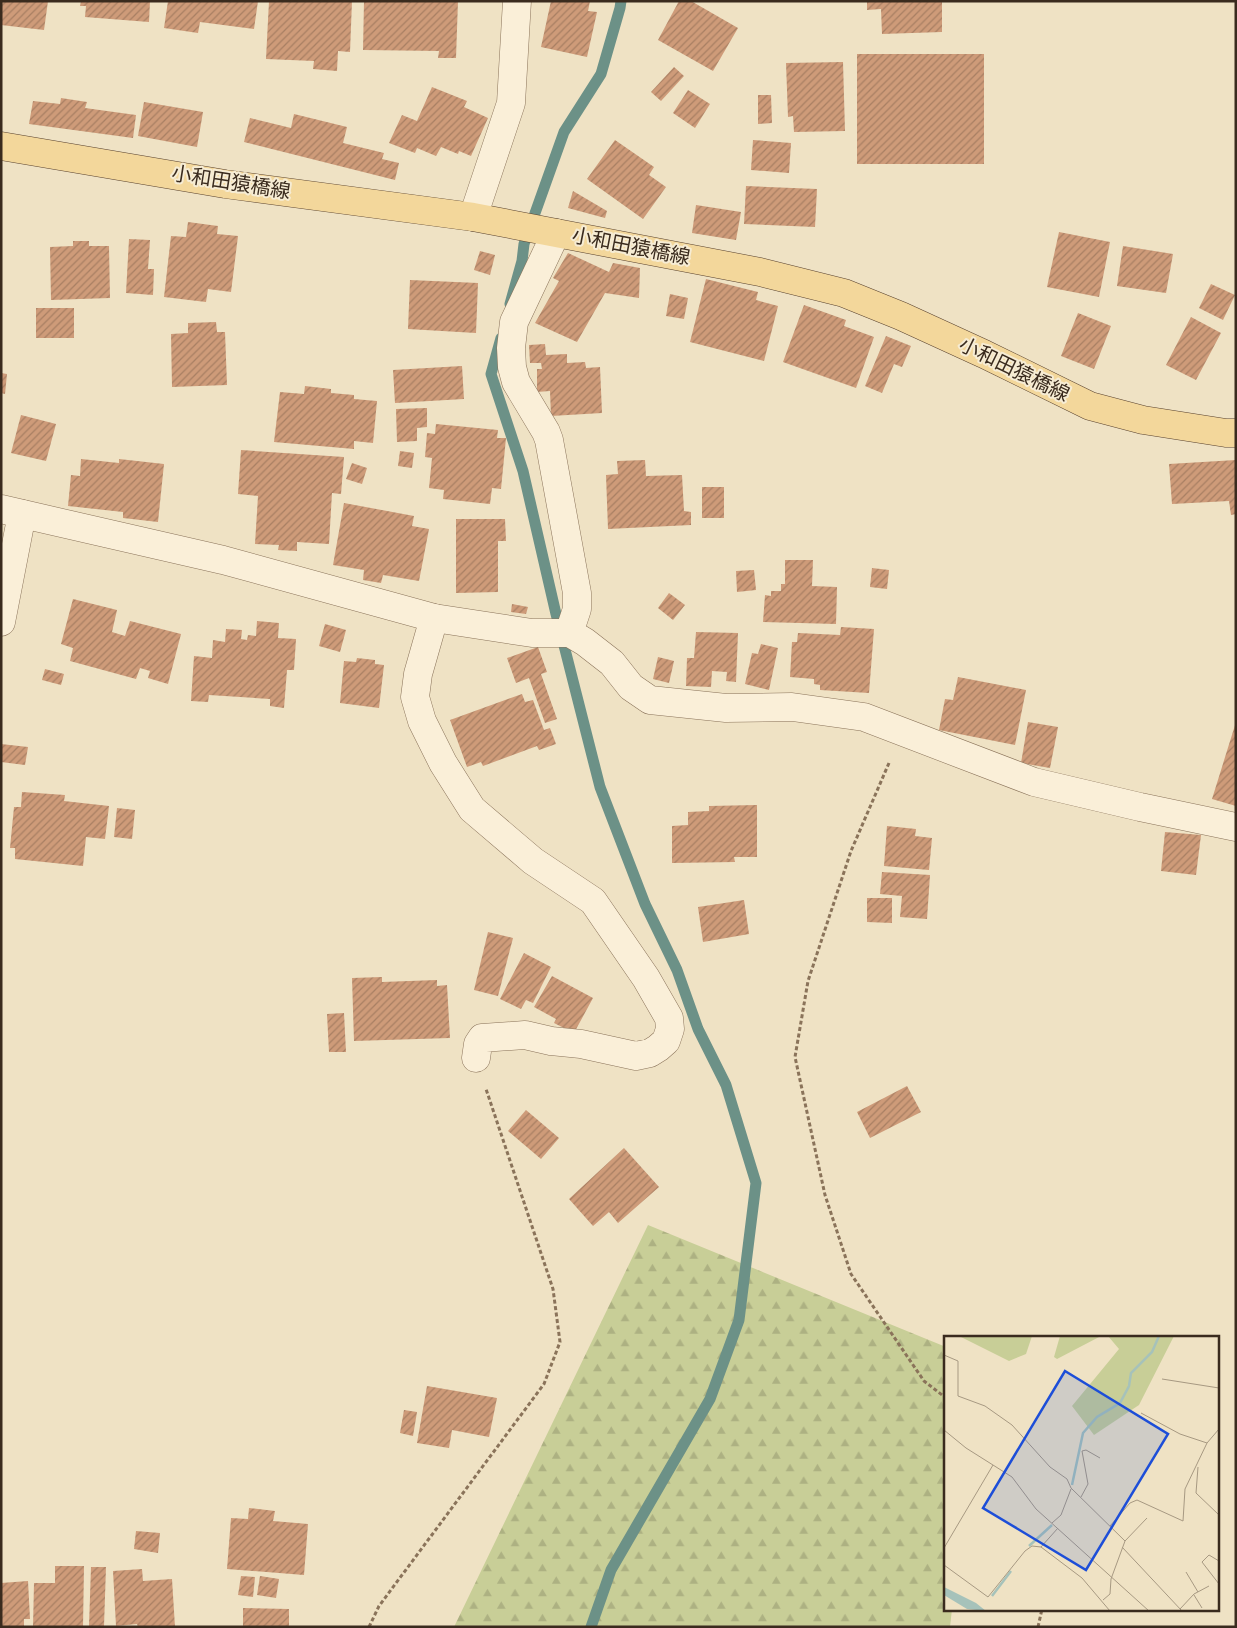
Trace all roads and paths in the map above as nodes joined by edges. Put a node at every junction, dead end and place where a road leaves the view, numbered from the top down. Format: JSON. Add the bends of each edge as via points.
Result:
{"nodes":[{"id":1,"x":517,"y":1,"type":"edge"},
{"id":2,"x":1,"y":146,"type":"edge"},
{"id":3,"x":473,"y":217,"type":"junction"},
{"id":4,"x":556,"y":233,"type":"junction"},
{"id":5,"x":1236,"y":433,"type":"edge"},
{"id":6,"x":12,"y":512,"type":"edge"},
{"id":7,"x":434,"y":618,"type":"junction"},
{"id":8,"x":1,"y":622,"type":"edge"},
{"id":9,"x":568,"y":633,"type":"junction"},
{"id":10,"x":902,"y":732,"type":"junction"},
{"id":11,"x":1236,"y":827,"type":"edge"},
{"id":12,"x":476,"y":1058,"type":"joint"},
{"id":13,"x":944,"y":1396,"type":"edge"},
{"id":14,"x":1042,"y":1610,"type":"edge"},
{"id":15,"x":369,"y":1627,"type":"edge"},
{"id":16,"x":1038,"y":1627,"type":"edge"}],
"edges":[{"from":1,"to":3,"type":"street","via":[[510,103]]},
{"from":2,"to":3,"type":"main road","name":"小和田猿橋線","via":[[225,184]]},
{"from":3,"to":4,"type":"main road","name":"小和田猿橋線"},
{"from":4,"to":5,"type":"main road","name":"小和田猿橋線","via":[[760,272],[844,292],[984,354],[1090,406],[1143,420]]},
{"from":4,"to":9,"type":"street","via":[[514,322],[511,348],[516,382],[549,440],[577,593],[577,609]]},
{"from":6,"to":7,"type":"street","via":[[223,560]]},
{"from":6,"to":8,"type":"street"},
{"from":7,"to":9,"type":"street","via":[[532,633]]},
{"from":7,"to":12,"type":"street","via":[[418,674],[416,697],[422,721],[443,763],[472,809],[533,861],[593,902],[646,978],[669,1018],[666,1041],[650,1053],[636,1056],[525,1035],[482,1038]]},
{"from":9,"to":10,"type":"street","via":[[612,664],[631,687],[650,700],[726,708],[792,707],[864,717]]},
{"from":10,"to":11,"type":"street","via":[[1034,782]]},
{"from":10,"to":13,"type":"path","via":[[851,851],[808,981],[795,1057],[825,1195],[851,1274],[924,1381]]},
{"from":12,"to":15,"type":"path","via":[[553,1289],[560,1342],[544,1384],[379,1606]]},
{"from":14,"to":16,"type":"path"}]}
